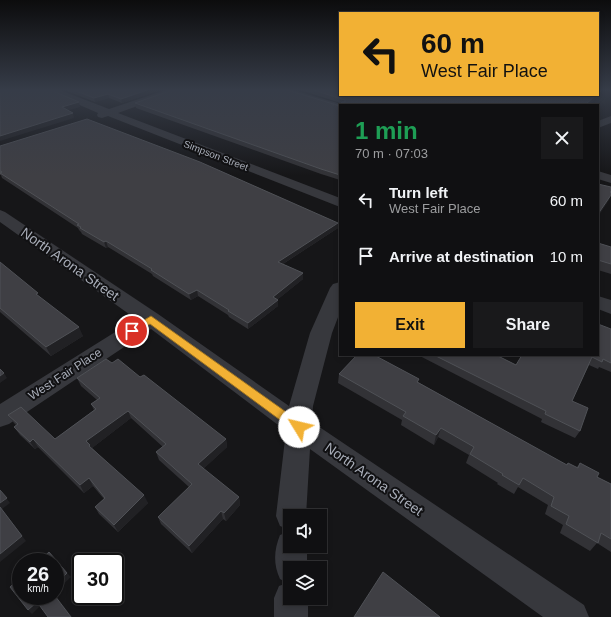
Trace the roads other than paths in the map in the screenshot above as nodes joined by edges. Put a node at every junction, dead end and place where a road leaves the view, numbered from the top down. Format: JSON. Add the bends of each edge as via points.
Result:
{"nodes":[{"id":1,"x":119,"y":118,"type":"edge"},
{"id":2,"x":611,"y":118,"type":"edge"},
{"id":3,"x":599,"y":124,"type":"edge"},
{"id":4,"x":599,"y":175,"type":"edge"},
{"id":5,"x":611,"y":179,"type":"edge"},
{"id":6,"x":339,"y":203,"type":"edge"},
{"id":7,"x":0,"y":215,"type":"edge"},
{"id":8,"x":339,"y":290,"type":"edge"},
{"id":9,"x":599,"y":302,"type":"edge"},
{"id":10,"x":611,"y":307,"type":"edge"},
{"id":11,"x":151,"y":319,"type":"junction"},
{"id":12,"x":0,"y":417,"type":"edge"},
{"id":13,"x":299,"y":427,"type":"junction"},
{"id":14,"x":292,"y":509,"type":"edge"},
{"id":15,"x":291,"y":605,"type":"edge"},
{"id":16,"x":291,"y":617,"type":"edge"},
{"id":17,"x":572,"y":617,"type":"edge"}],
"edges":[{"from":1,"to":6,"type":"street","name":"Simpson Street"},
{"from":2,"to":3,"type":"street"},
{"from":4,"to":5,"type":"street"},
{"from":7,"to":11,"type":"street","name":"North Arona Street"},
{"from":8,"to":13,"type":"street","via":[[321,333],[301,406]]},
{"from":9,"to":10,"type":"street"},
{"from":11,"to":12,"type":"street","name":"West Fair Place"},
{"from":11,"to":13,"type":"street","name":"North Arona Street"},
{"from":13,"to":14,"type":"street"},
{"from":13,"to":17,"type":"street","name":"North Arona Street"},
{"from":15,"to":16,"type":"street"}]}
